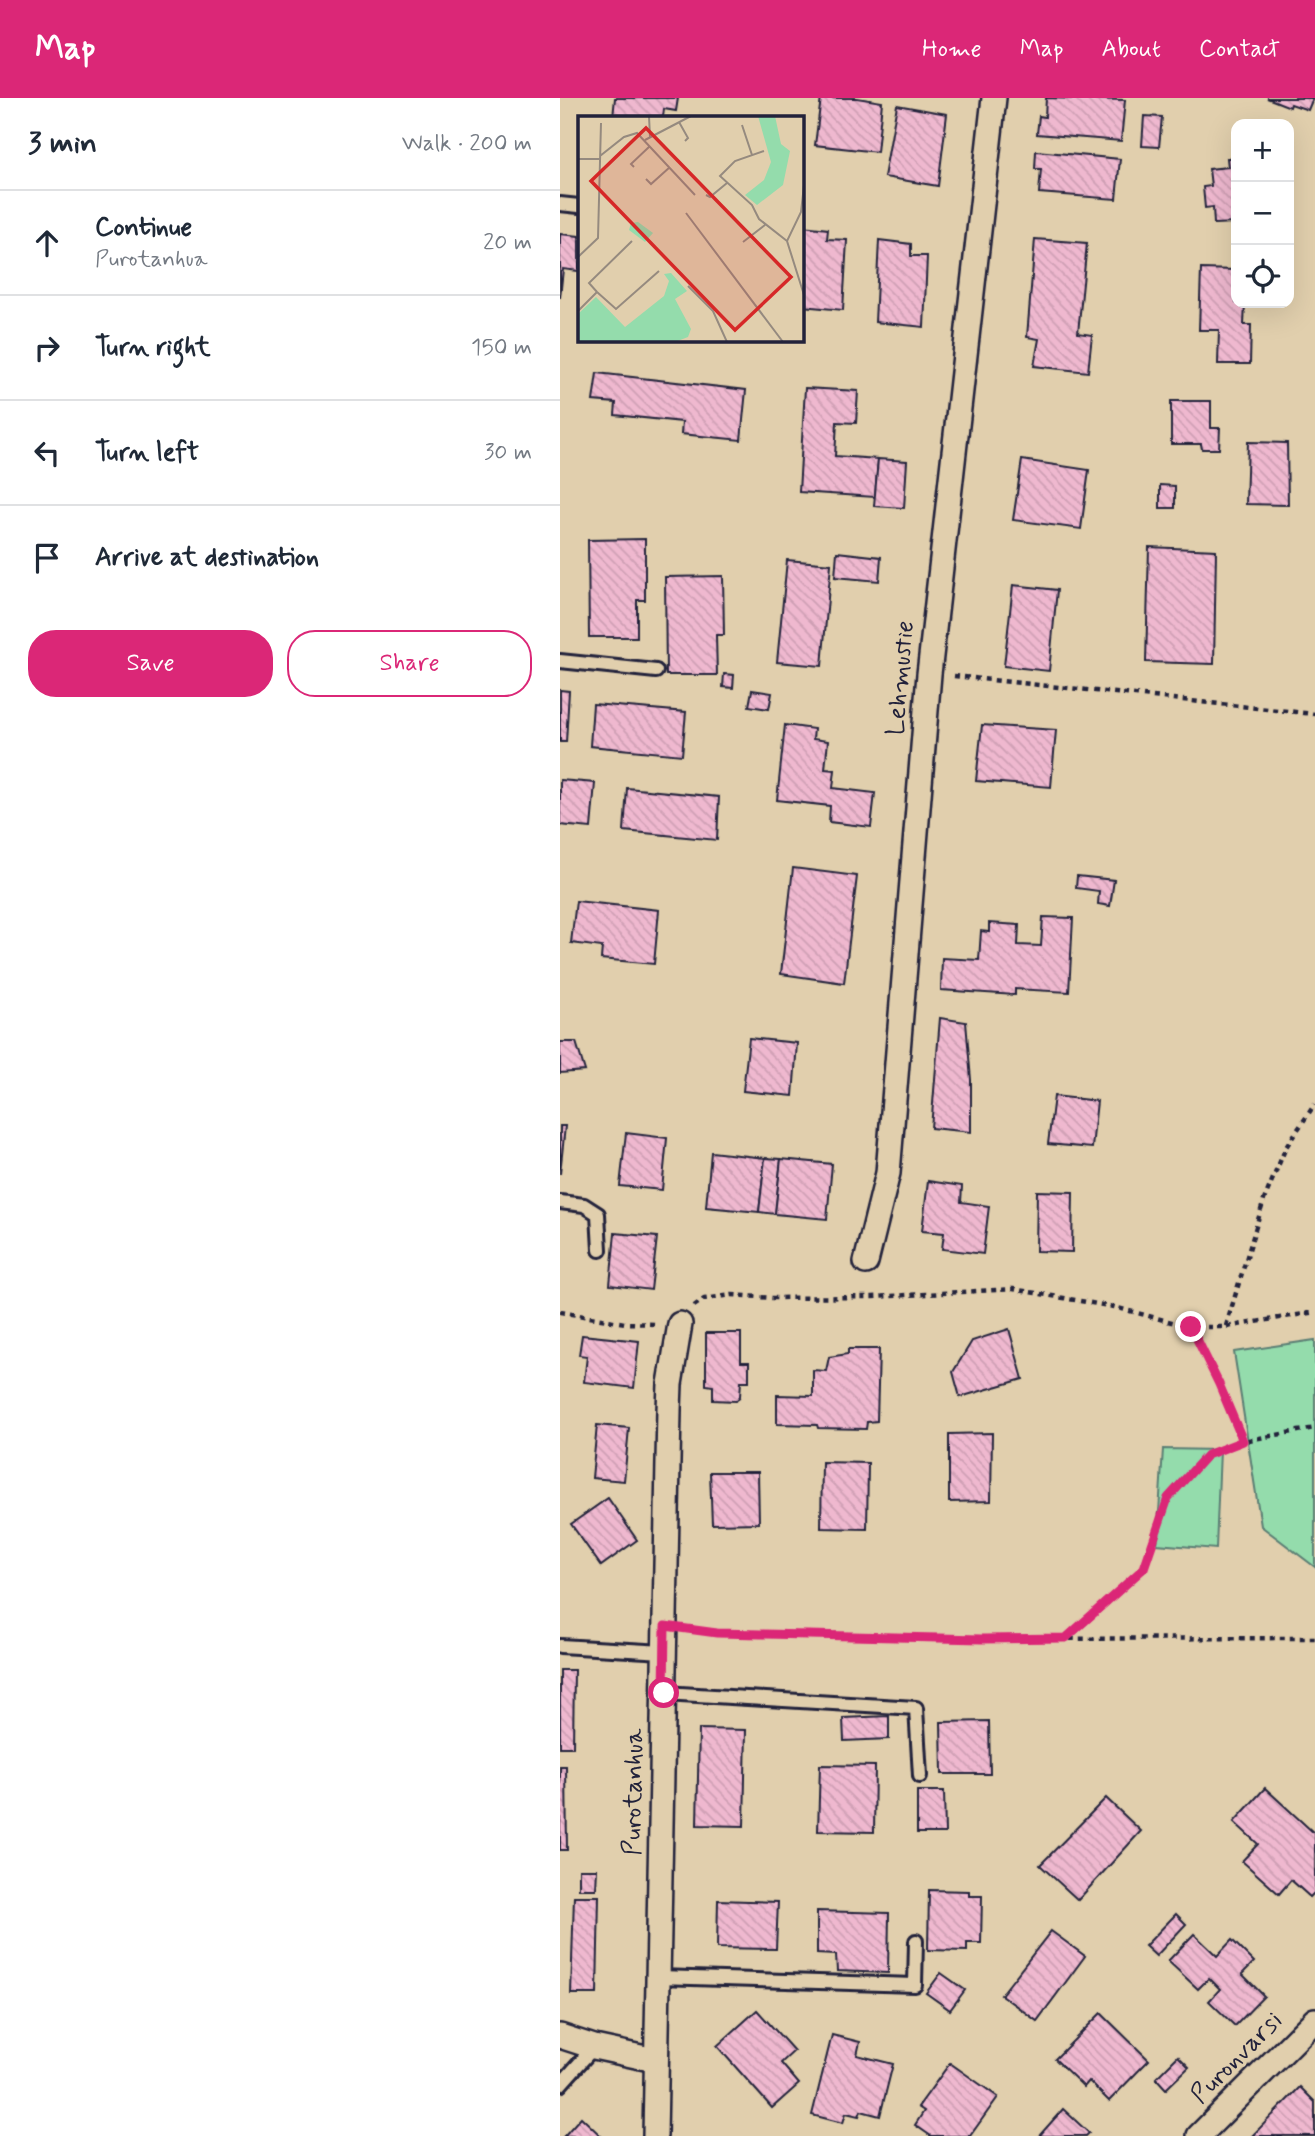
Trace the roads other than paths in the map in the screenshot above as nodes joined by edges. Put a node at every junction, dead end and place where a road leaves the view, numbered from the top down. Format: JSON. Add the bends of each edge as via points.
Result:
{"nodes":[{"id":1,"x":994,"y":98,"type":"edge"},
{"id":2,"x":560,"y":204,"type":"edge"},
{"id":3,"x":578,"y":206,"type":"edge"},
{"id":4,"x":560,"y":661,"type":"edge"},
{"id":5,"x":656,"y":671,"type":"dead end"},
{"id":6,"x":560,"y":1202,"type":"edge"},
{"id":7,"x":600,"y":1250,"type":"dead end"},
{"id":8,"x":866,"y":1262,"type":"dead end"},
{"id":9,"x":680,"y":1324,"type":"road end"},
{"id":10,"x":560,"y":1646,"type":"edge"},
{"id":11,"x":664,"y":1652,"type":"junction"},
{"id":12,"x":664,"y":1693,"type":"junction"},
{"id":13,"x":920,"y":1776,"type":"dead end"},
{"id":14,"x":916,"y":1941,"type":"dead end"},
{"id":15,"x":659,"y":1977,"type":"junction"},
{"id":16,"x":1315,"y":2020,"type":"edge"},
{"id":17,"x":560,"y":2036,"type":"edge"},
{"id":18,"x":594,"y":2047,"type":"junction"},
{"id":19,"x":655,"y":2060,"type":"junction"},
{"id":20,"x":560,"y":2085,"type":"edge"},
{"id":21,"x":655,"y":2136,"type":"edge"},
{"id":22,"x":1199,"y":2136,"type":"edge"}],
"edges":[{"from":1,"to":8,"type":"street","name":"Lehmustie","via":[[929,674],[888,1173]]},
{"from":2,"to":3,"type":"lane"},
{"from":4,"to":5,"type":"lane"},
{"from":6,"to":7,"type":"lane","via":[[584,1205],[598,1214]]},
{"from":9,"to":11,"type":"street","name":"Purotanhua","via":[[669,1397]]},
{"from":10,"to":11,"type":"lane"},
{"from":11,"to":12,"type":"street","name":"Purotanhua"},
{"from":12,"to":13,"type":"lane","via":[[916,1707]]},
{"from":12,"to":15,"type":"street","name":"Purotanhua"},
{"from":14,"to":15,"type":"lane","via":[[915,1985]]},
{"from":15,"to":19,"type":"street","name":"Purotanhua"},
{"from":16,"to":22,"type":"street","name":"Puronvarsi"},
{"from":17,"to":18,"type":"street"},
{"from":18,"to":19,"type":"street"},
{"from":18,"to":20,"type":"lane"},
{"from":19,"to":21,"type":"street","name":"Purotanhua"}]}
